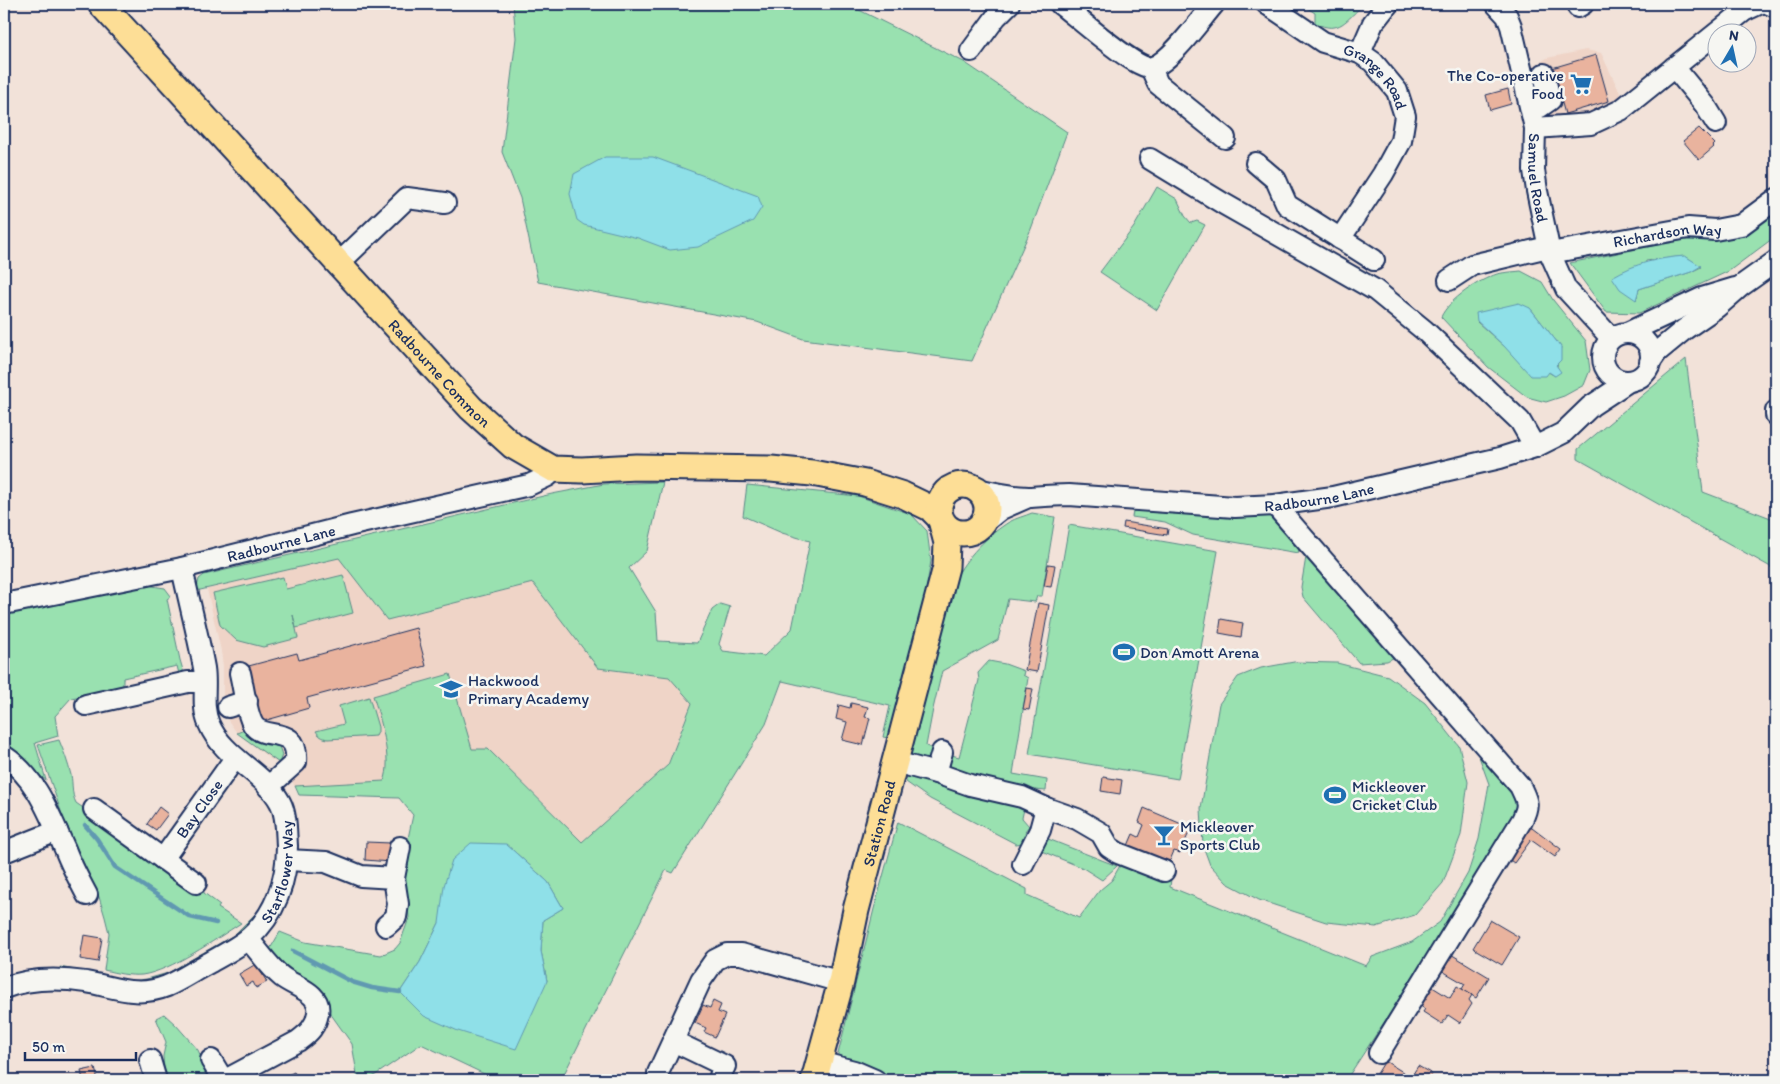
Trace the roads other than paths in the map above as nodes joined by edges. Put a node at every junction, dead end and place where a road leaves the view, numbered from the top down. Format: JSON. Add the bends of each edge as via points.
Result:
{"nodes":[{"id":1,"x":101,"y":4,"type":"edge"},
{"id":2,"x":1009,"y":4,"type":"edge"},
{"id":3,"x":1060,"y":4,"type":"edge"},
{"id":4,"x":1214,"y":4,"type":"edge"},
{"id":5,"x":1267,"y":4,"type":"edge"},
{"id":6,"x":1388,"y":4,"type":"edge"},
{"id":7,"x":1496,"y":4,"type":"edge"},
{"id":8,"x":1759,"y":4,"type":"edge"},
{"id":9,"x":1769,"y":4,"type":"edge"},
{"id":10,"x":1776,"y":7,"type":"edge"},
{"id":11,"x":971,"y":52,"type":"dead end"},
{"id":12,"x":1360,"y":52,"type":"junction"},
{"id":13,"x":1674,"y":67,"type":"junction"},
{"id":14,"x":1151,"y":68,"type":"junction"},
{"id":15,"x":1544,"y":74,"type":"dead end"},
{"id":16,"x":1534,"y":119,"type":"junction"},
{"id":17,"x":1716,"y":124,"type":"dead end"},
{"id":18,"x":1225,"y":138,"type":"dead end"},
{"id":19,"x":1150,"y":159,"type":"dead end"},
{"id":20,"x":1256,"y":163,"type":"dead end"},
{"id":21,"x":1776,"y":199,"type":"edge"},
{"id":22,"x":445,"y":203,"type":"dead end"},
{"id":23,"x":1340,"y":239,"type":"junction"},
{"id":24,"x":1549,"y":250,"type":"junction"},
{"id":25,"x":1366,"y":256,"type":"dead end"},
{"id":26,"x":1776,"y":261,"type":"edge"},
{"id":27,"x":339,"y":263,"type":"junction"},
{"id":28,"x":1449,"y":280,"type":"dead end"},
{"id":29,"x":1741,"y":286,"type":"junction"},
{"id":30,"x":1620,"y":335,"type":"junction"},
{"id":31,"x":1650,"y":362,"type":"junction"},
{"id":32,"x":1603,"y":363,"type":"junction"},
{"id":33,"x":1629,"y":381,"type":"junction"},
{"id":34,"x":1591,"y":406,"type":"junction"},
{"id":35,"x":1776,"y":411,"type":"edge"},
{"id":36,"x":1776,"y":415,"type":"edge"},
{"id":37,"x":1535,"y":447,"type":"junction"},
{"id":38,"x":553,"y":469,"type":"junction"},
{"id":39,"x":951,"y":487,"type":"junction"},
{"id":40,"x":977,"y":489,"type":"junction"},
{"id":41,"x":903,"y":495,"type":"junction"},
{"id":42,"x":1028,"y":497,"type":"junction"},
{"id":43,"x":1275,"y":505,"type":"junction"},
{"id":44,"x":940,"y":518,"type":"junction"},
{"id":45,"x":978,"y":527,"type":"junction"},
{"id":46,"x":946,"y":567,"type":"junction"},
{"id":47,"x":182,"y":568,"type":"junction"},
{"id":48,"x":4,"y":604,"type":"edge"},
{"id":49,"x":240,"y":673,"type":"dead end"},
{"id":50,"x":204,"y":682,"type":"junction"},
{"id":51,"x":247,"y":701,"type":"junction"},
{"id":52,"x":86,"y":705,"type":"dead end"},
{"id":53,"x":228,"y":707,"type":"dead end"},
{"id":54,"x":942,"y":752,"type":"dead end"},
{"id":55,"x":4,"y":756,"type":"edge"},
{"id":56,"x":235,"y":758,"type":"junction"},
{"id":57,"x":895,"y":762,"type":"junction"},
{"id":58,"x":936,"y":773,"type":"junction"},
{"id":59,"x":268,"y":787,"type":"junction"},
{"id":60,"x":1046,"y":808,"type":"junction"},
{"id":61,"x":94,"y":809,"type":"dead end"},
{"id":62,"x":57,"y":831,"type":"junction"},
{"id":63,"x":400,"y":847,"type":"dead end"},
{"id":64,"x":4,"y":852,"type":"edge"},
{"id":65,"x":163,"y":859,"type":"junction"},
{"id":66,"x":287,"y":860,"type":"junction"},
{"id":67,"x":1023,"y":864,"type":"dead end"},
{"id":68,"x":1164,"y":871,"type":"dead end"},
{"id":69,"x":394,"y":878,"type":"junction"},
{"id":70,"x":196,"y":883,"type":"dead end"},
{"id":71,"x":87,"y":895,"type":"dead end"},
{"id":72,"x":386,"y":926,"type":"dead end"},
{"id":73,"x":248,"y":939,"type":"junction"},
{"id":74,"x":841,"y":982,"type":"junction"},
{"id":75,"x":4,"y":988,"type":"edge"},
{"id":76,"x":673,"y":1041,"type":"junction"},
{"id":77,"x":1378,"y":1052,"type":"dead end"},
{"id":78,"x":150,"y":1060,"type":"dead end"},
{"id":79,"x":211,"y":1060,"type":"dead end"},
{"id":80,"x":816,"y":1071,"type":"edge"},
{"id":81,"x":658,"y":1073,"type":"dead end"},
{"id":82,"x":720,"y":1076,"type":"dead end"},
{"id":83,"x":156,"y":1080,"type":"edge"},
{"id":84,"x":224,"y":1080,"type":"edge"},
{"id":85,"x":875,"y":1080,"type":"edge"}],
"edges":[{"from":1,"to":27,"type":"main road","name":"Radbourne Common"},
{"from":2,"to":11,"type":"street"},
{"from":3,"to":14,"type":"street","via":[[1129,58]]},
{"from":4,"to":14,"type":"street","via":[[1171,55]]},
{"from":5,"to":12,"type":"street","name":"Grange Road","via":[[1323,42]]},
{"from":6,"to":12,"type":"street","via":[[1373,23]]},
{"from":7,"to":16,"type":"street","name":"Samuel Road","via":[[1512,26]]},
{"from":8,"to":13,"type":"street","via":[[1744,11]]},
{"from":9,"to":10,"type":"street"},
{"from":12,"to":23,"type":"street","name":"Grange Road","via":[[1373,62],[1397,91],[1404,116],[1401,141]]},
{"from":13,"to":16,"type":"street","via":[[1621,110],[1591,124]]},
{"from":13,"to":17,"type":"street"},
{"from":14,"to":18,"type":"street","via":[[1158,84]]},
{"from":15,"to":16,"type":"street","via":[[1550,100],[1540,107]]},
{"from":16,"to":24,"type":"street","name":"Samuel Road","via":[[1534,170]]},
{"from":19,"to":37,"type":"street","via":[[1375,290],[1424,330],[1520,422]]},
{"from":20,"to":23,"type":"street","via":[[1276,180],[1287,205]]},
{"from":21,"to":24,"type":"street","name":"Richardson Way","via":[[1741,224],[1714,230],[1688,228]]},
{"from":22,"to":27,"type":"street","via":[[407,198]]},
{"from":23,"to":25,"type":"street"},
{"from":24,"to":28,"type":"street","name":"Richardson Way","via":[[1472,265]]},
{"from":24,"to":30,"type":"street","name":"Samuel Road","via":[[1566,289]]},
{"from":26,"to":29,"type":"street"},
{"from":27,"to":38,"type":"main road","name":"Radbourne Common","via":[[471,408],[513,446]]},
{"from":29,"to":30,"type":"street","via":[[1693,302]]},
{"from":29,"to":31,"type":"street","via":[[1717,308],[1666,344]]},
{"from":30,"to":31,"type":"street","via":[[1637,334],[1648,346]]},
{"from":30,"to":32,"type":"street","via":[[1604,349]]},
{"from":31,"to":33,"type":"street","via":[[1643,375]]},
{"from":32,"to":33,"type":"street","via":[[1616,378]]},
{"from":32,"to":34,"type":"street","name":"Radbourne Lane"},
{"from":33,"to":34,"type":"street","name":"Radbourne Lane"},
{"from":34,"to":37,"type":"street","name":"Radbourne Lane","via":[[1563,433]]},
{"from":35,"to":36,"type":"street"},
{"from":37,"to":43,"type":"street","name":"Radbourne Lane","via":[[1333,497]]},
{"from":38,"to":41,"type":"main road","name":"Radbourne Common","via":[[771,469],[839,477]]},
{"from":38,"to":47,"type":"street","name":"Radbourne Lane","via":[[548,476],[529,485]]},
{"from":39,"to":40,"type":"main road","via":[[964,484]]},
{"from":39,"to":41,"type":"main road","name":"Radbourne Common"},
{"from":39,"to":44,"type":"main road","via":[[938,503]]},
{"from":40,"to":42,"type":"street","name":"Radbourne Lane"},
{"from":40,"to":45,"type":"main road","via":[[983,495],[987,510],[986,518]]},
{"from":41,"to":44,"type":"main road","name":"Radbourne Common","via":[[930,508]]},
{"from":42,"to":43,"type":"street","name":"Radbourne Lane","via":[[1050,494],[1235,507]]},
{"from":42,"to":45,"type":"street","name":"Radbourne Lane","via":[[1001,509]]},
{"from":43,"to":77,"type":"street","via":[[1520,786],[1528,801],[1522,820]]},
{"from":44,"to":45,"type":"main road","via":[[945,526],[960,533],[968,533]]},
{"from":44,"to":46,"type":"main road","name":"Station Road","via":[[947,543]]},
{"from":45,"to":46,"type":"main road","name":"Station Road","via":[[958,546]]},
{"from":46,"to":57,"type":"main road","name":"Station Road"},
{"from":47,"to":48,"type":"street","name":"Radbourne Lane"},
{"from":47,"to":50,"type":"street","name":"Starflower Way"},
{"from":49,"to":51,"type":"street"},
{"from":50,"to":52,"type":"street","via":[[188,682]]},
{"from":50,"to":56,"type":"street","name":"Starflower Way","via":[[208,724]]},
{"from":51,"to":53,"type":"street"},
{"from":51,"to":59,"type":"street","via":[[254,726],[290,740],[297,752],[296,762]]},
{"from":54,"to":58,"type":"street"},
{"from":55,"to":62,"type":"street","via":[[34,785]]},
{"from":56,"to":59,"type":"street","name":"Starflower Way"},
{"from":56,"to":65,"type":"street","name":"Bay Close"},
{"from":57,"to":58,"type":"street"},
{"from":57,"to":74,"type":"main road","name":"Station Road","via":[[856,910]]},
{"from":58,"to":60,"type":"street","via":[[1022,797]]},
{"from":59,"to":66,"type":"street","name":"Starflower Way","via":[[280,802],[286,819]]},
{"from":60,"to":67,"type":"street","via":[[1040,830]]},
{"from":60,"to":68,"type":"street","via":[[1101,833],[1118,853]]},
{"from":61,"to":65,"type":"street"},
{"from":62,"to":64,"type":"street"},
{"from":62,"to":71,"type":"street"},
{"from":63,"to":69,"type":"street"},
{"from":65,"to":70,"type":"street"},
{"from":66,"to":69,"type":"street","via":[[326,862],[361,876]]},
{"from":66,"to":73,"type":"street","name":"Starflower Way","via":[[276,902],[268,918]]},
{"from":69,"to":72,"type":"street","via":[[398,904],[396,917]]},
{"from":73,"to":75,"type":"street","name":"Starflower Way","via":[[167,986],[149,991],[132,992],[87,982],[51,979]]},
{"from":73,"to":84,"type":"street","via":[[282,977],[308,992],[320,1007],[316,1023],[309,1033]]},
{"from":74,"to":76,"type":"street","via":[[741,954],[727,954],[715,960],[701,980]]},
{"from":74,"to":80,"type":"main road","name":"Station Road"},
{"from":76,"to":81,"type":"street"},
{"from":76,"to":82,"type":"street","via":[[725,1066]]},
{"from":78,"to":83,"type":"street"},
{"from":79,"to":84,"type":"street"},
{"from":80,"to":85,"type":"street","via":[[854,1071]]}]}
